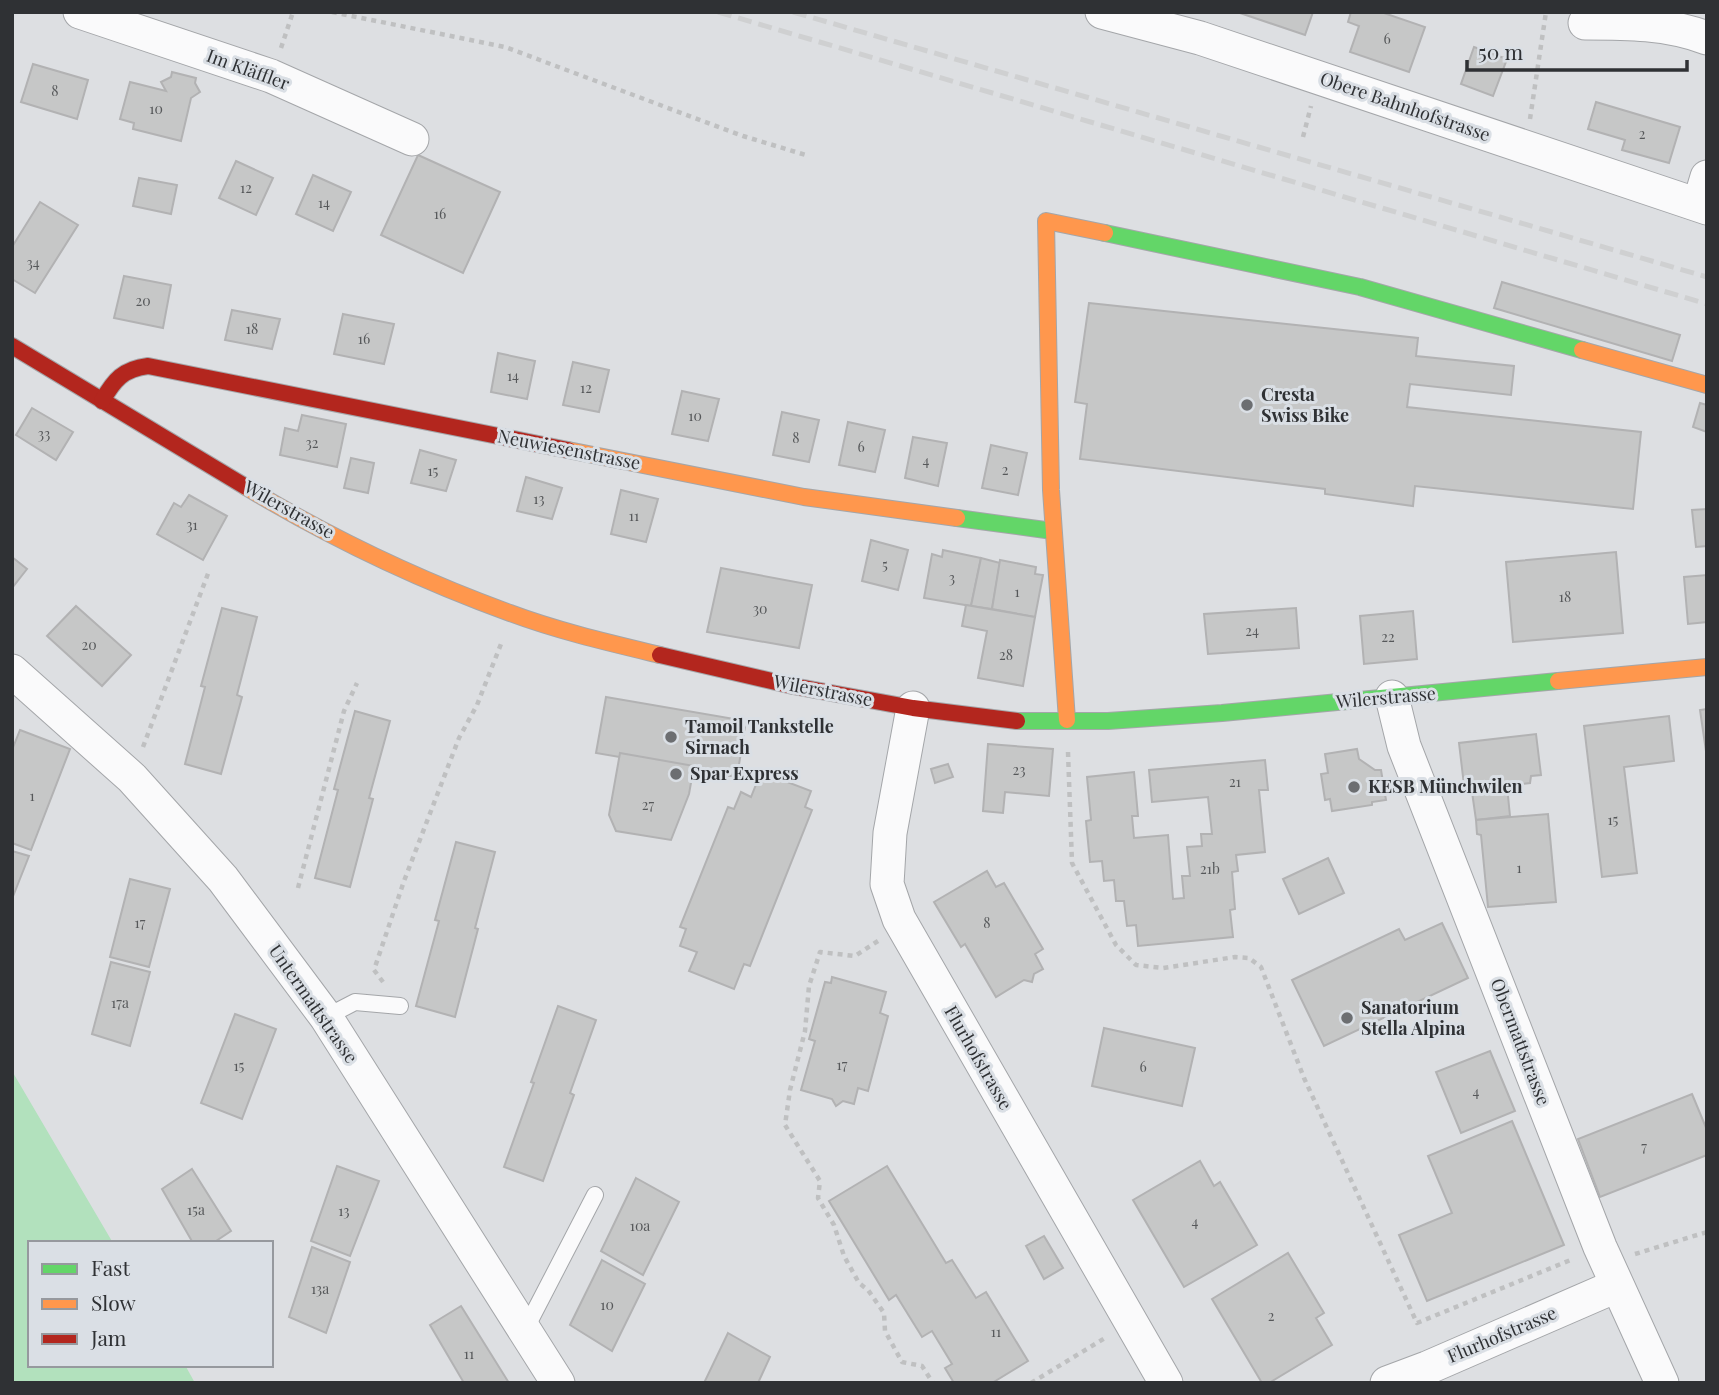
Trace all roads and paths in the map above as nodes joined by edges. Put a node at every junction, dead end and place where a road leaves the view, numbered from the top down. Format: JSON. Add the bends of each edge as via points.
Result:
{"nodes":[{"id":1,"x":80,"y":12,"type":"edge"},
{"id":2,"x":293,"y":12,"type":"edge"},
{"id":3,"x":332,"y":12,"type":"edge"},
{"id":4,"x":1102,"y":12,"type":"edge"},
{"id":5,"x":1546,"y":12,"type":"edge"},
{"id":6,"x":1584,"y":23,"type":"dead end"},
{"id":7,"x":285,"y":37,"type":"dead end"},
{"id":8,"x":1707,"y":38,"type":"edge"},
{"id":9,"x":412,"y":139,"type":"dead end"},
{"id":10,"x":1526,"y":148,"type":"junction"},
{"id":11,"x":809,"y":156,"type":"dead end"},
{"id":12,"x":1704,"y":196,"type":"edge"},
{"id":13,"x":12,"y":345,"type":"edge"},
{"id":14,"x":1707,"y":385,"type":"edge"},
{"id":15,"x":102,"y":401,"type":"junction"},
{"id":16,"x":1054,"y":531,"type":"junction"},
{"id":17,"x":209,"y":571,"type":"dead end"},
{"id":18,"x":513,"y":614,"type":"junction"},
{"id":19,"x":1707,"y":667,"type":"edge"},
{"id":20,"x":12,"y":671,"type":"edge"},
{"id":21,"x":357,"y":683,"type":"dead end"},
{"id":22,"x":1392,"y":697,"type":"junction"},
{"id":23,"x":914,"y":708,"type":"junction"},
{"id":24,"x":1067,"y":720,"type":"junction"},
{"id":25,"x":146,"y":738,"type":"dead end"},
{"id":26,"x":298,"y":888,"type":"dead end"},
{"id":27,"x":850,"y":956,"type":"dead end"},
{"id":28,"x":400,"y":1006,"type":"joint"},
{"id":29,"x":326,"y":1017,"type":"junction"},
{"id":30,"x":595,"y":1195,"type":"dead end"},
{"id":31,"x":1707,"y":1232,"type":"edge"},
{"id":32,"x":1608,"y":1265,"type":"junction"},
{"id":33,"x":1129,"y":1322,"type":"junction"},
{"id":34,"x":525,"y":1330,"type":"junction"},
{"id":35,"x":558,"y":1383,"type":"edge"},
{"id":36,"x":933,"y":1383,"type":"edge"},
{"id":37,"x":1031,"y":1383,"type":"edge"},
{"id":38,"x":1166,"y":1383,"type":"edge"},
{"id":39,"x":1387,"y":1383,"type":"edge"},
{"id":40,"x":1662,"y":1383,"type":"edge"}],
"edges":[{"from":1,"to":9,"type":"street","name":"Im Kläffler","via":[[271,76]]},
{"from":2,"to":7,"type":"path"},
{"from":3,"to":11,"type":"path","via":[[505,47]]},
{"from":4,"to":10,"type":"street","name":"Obere Bahnhofstrasse","via":[[1200,38]]},
{"from":5,"to":10,"type":"path"},
{"from":6,"to":8,"type":"street","via":[[1639,23]]},
{"from":10,"to":12,"type":"street","name":"Obere Bahnhofstrasse"},
{"from":13,"to":15,"type":"street","name":"Wilerstrasse"},
{"from":14,"to":16,"type":"street","via":[[1360,287],[1046,220]]},
{"from":15,"to":16,"type":"street","name":"Neuwiesenstrasse","via":[[126,368],[148,366],[804,497]]},
{"from":15,"to":18,"type":"street","name":"Wilerstrasse","via":[[299,517],[408,572]]},
{"from":16,"to":24,"type":"street"},
{"from":17,"to":25,"type":"path"},
{"from":18,"to":23,"type":"street","name":"Wilerstrasse","via":[[793,686]]},
{"from":18,"to":28,"type":"path","via":[[459,738],[374,970]]},
{"from":19,"to":22,"type":"street","name":"Wilerstrasse"},
{"from":20,"to":29,"type":"street","name":"Untermattstrasse","via":[[137,783],[223,879]]},
{"from":21,"to":26,"type":"path","via":[[344,711]]},
{"from":22,"to":24,"type":"street","name":"Wilerstrasse","via":[[1222,713]]},
{"from":22,"to":32,"type":"street","name":"Obermattstrasse","via":[[1404,746]]},
{"from":23,"to":24,"type":"street","name":"Wilerstrasse","via":[[1017,721]]},
{"from":23,"to":33,"type":"street","name":"Flurhofstrasse","via":[[890,833],[887,884],[898,919]]},
{"from":24,"to":32,"type":"path","via":[[1072,863],[1116,945],[1136,965],[1163,968],[1235,957],[1249,958],[1261,967],[1304,1078],[1417,1323]]},
{"from":27,"to":36,"type":"path","via":[[820,952],[809,986],[805,1031],[785,1125],[820,1181],[818,1198],[851,1271],[884,1314],[884,1331],[891,1345],[902,1362],[922,1366]]},
{"from":28,"to":29,"type":"lane","via":[[355,1002]]},
{"from":29,"to":34,"type":"street","name":"Untermattstrasse"},
{"from":30,"to":34,"type":"lane"},
{"from":31,"to":32,"type":"path"},
{"from":32,"to":39,"type":"street","name":"Flurhofstrasse","via":[[1427,1368]]},
{"from":32,"to":40,"type":"street","name":"Obermattstrasse"},
{"from":33,"to":37,"type":"path"},
{"from":33,"to":38,"type":"street","name":"Flurhofstrasse"},
{"from":34,"to":35,"type":"street","name":"Untermattstrasse"}]}
